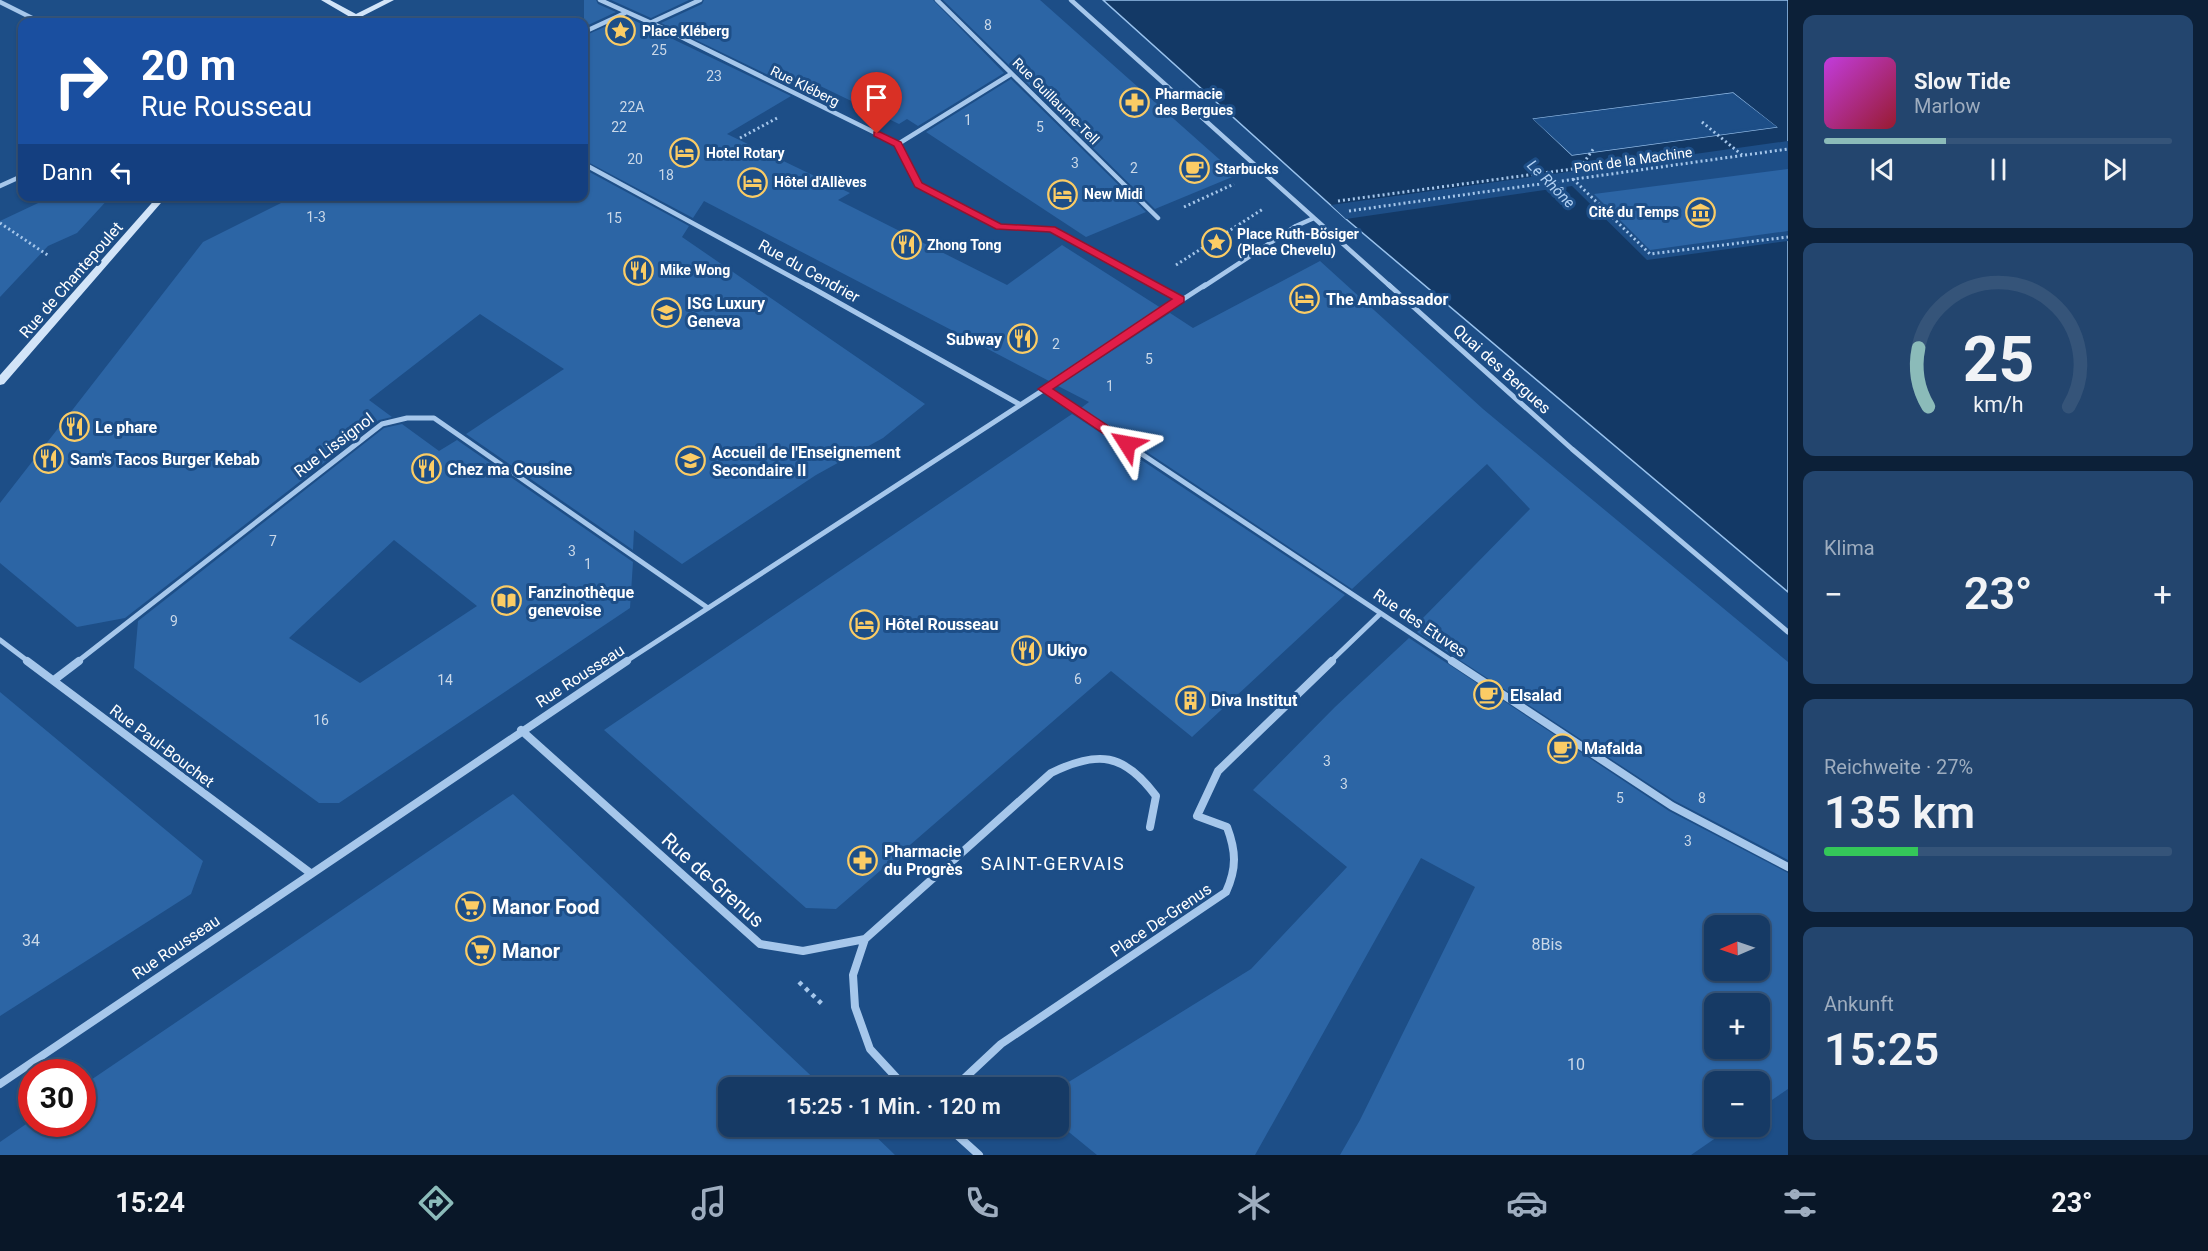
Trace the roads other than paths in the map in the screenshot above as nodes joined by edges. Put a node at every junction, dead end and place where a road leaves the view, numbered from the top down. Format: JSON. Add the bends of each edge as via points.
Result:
{"nodes":[{"id":1,"x":325,"y":0,"type":"edge"},
{"id":2,"x":390,"y":0,"type":"edge"},
{"id":3,"x":600,"y":0,"type":"edge"},
{"id":4,"x":700,"y":0,"type":"edge"},
{"id":5,"x":937,"y":0,"type":"edge"},
{"id":6,"x":1071,"y":0,"type":"edge"},
{"id":7,"x":0,"y":2,"type":"edge"},
{"id":8,"x":625,"y":13,"type":"junction"},
{"id":9,"x":32,"y":18,"type":"edge"},
{"id":10,"x":354,"y":18,"type":"edge"},
{"id":11,"x":360,"y":18,"type":"edge"},
{"id":12,"x":650,"y":23,"type":"junction"},
{"id":13,"x":588,"y":30,"type":"edge"},
{"id":14,"x":1011,"y":74,"type":"junction"},
{"id":15,"x":898,"y":144,"type":"junction"},
{"id":16,"x":588,"y":166,"type":"edge"},
{"id":17,"x":18,"y":178,"type":"edge"},
{"id":18,"x":0,"y":186,"type":"edge"},
{"id":19,"x":159,"y":201,"type":"edge"},
{"id":20,"x":1158,"y":218,"type":"dead end"},
{"id":21,"x":1314,"y":218,"type":"junction"},
{"id":22,"x":1180,"y":299,"type":"junction"},
{"id":23,"x":0,"y":382,"type":"edge"},
{"id":24,"x":1044,"y":389,"type":"junction"},
{"id":25,"x":1019,"y":404,"type":"junction"},
{"id":26,"x":708,"y":608,"type":"junction"},
{"id":27,"x":1380,"y":614,"type":"junction"},
{"id":28,"x":1788,"y":632,"type":"edge"},
{"id":29,"x":0,"y":640,"type":"edge"},
{"id":30,"x":54,"y":680,"type":"junction"},
{"id":31,"x":521,"y":730,"type":"junction"},
{"id":32,"x":1150,"y":827,"type":"dead end"},
{"id":33,"x":1788,"y":867,"type":"edge"},
{"id":34,"x":309,"y":872,"type":"junction"},
{"id":35,"x":865,"y":939,"type":"junction"},
{"id":36,"x":896,"y":1077,"type":"edge"},
{"id":37,"x":966,"y":1077,"type":"edge"},
{"id":38,"x":0,"y":1084,"type":"edge"},
{"id":39,"x":960,"y":1137,"type":"edge"},
{"id":40,"x":979,"y":1155,"type":"edge"}],
"edges":[{"from":1,"to":10,"type":"main road"},
{"from":2,"to":11,"type":"main road"},
{"from":3,"to":8,"type":"street","name":"Rue Kléberg"},
{"from":4,"to":12,"type":"street"},
{"from":5,"to":14,"type":"street","name":"Rue Guillaume-Tell"},
{"from":6,"to":21,"type":"street","name":"Quai des Bergues"},
{"from":7,"to":9,"type":"street"},
{"from":8,"to":12,"type":"street","name":"Rue Kléberg"},
{"from":8,"to":13,"type":"street"},
{"from":12,"to":15,"type":"street","name":"Rue Kléberg"},
{"from":14,"to":15,"type":"street"},
{"from":14,"to":20,"type":"street","name":"Rue Guillaume-Tell"},
{"from":15,"to":22,"type":"street","via":[[918,185],[999,227],[1052,229]]},
{"from":16,"to":25,"type":"street","name":"Rue du Cendrier"},
{"from":17,"to":18,"type":"street"},
{"from":19,"to":23,"type":"main road","name":"Rue de Chantepoulet"},
{"from":21,"to":22,"type":"street"},
{"from":21,"to":28,"type":"street","name":"Quai des Bergues","via":[[1572,449]]},
{"from":22,"to":24,"type":"street","name":"Rue Rousseau"},
{"from":24,"to":25,"type":"street","name":"Rue Rousseau"},
{"from":24,"to":27,"type":"street","name":"Rue des Etuves"},
{"from":25,"to":26,"type":"street","name":"Rue Rousseau"},
{"from":26,"to":30,"type":"street","name":"Rue Lissignol","via":[[434,418],[415,416],[382,424]]},
{"from":26,"to":31,"type":"street","name":"Rue Rousseau"},
{"from":27,"to":33,"type":"street","name":"Rue des Etuves","via":[[1672,806]]},
{"from":27,"to":37,"type":"street","name":"Place De-Grenus","via":[[1218,771],[1197,816],[1227,827],[1236,848],[1236,873],[1226,892],[1001,1044]]},
{"from":29,"to":30,"type":"street","name":"Rue Paul-Bouchet"},
{"from":30,"to":34,"type":"street","name":"Rue Paul-Bouchet"},
{"from":31,"to":34,"type":"street","name":"Rue Rousseau"},
{"from":31,"to":35,"type":"street","name":"Rue de-Grenus","via":[[760,944],[803,951]]},
{"from":32,"to":35,"type":"street","via":[[1156,796],[1144,778],[1123,761],[1074,760],[1051,773]]},
{"from":34,"to":38,"type":"street","name":"Rue Rousseau"},
{"from":35,"to":36,"type":"street","via":[[853,975],[855,1007],[870,1049]]},
{"from":39,"to":40,"type":"street"}]}
